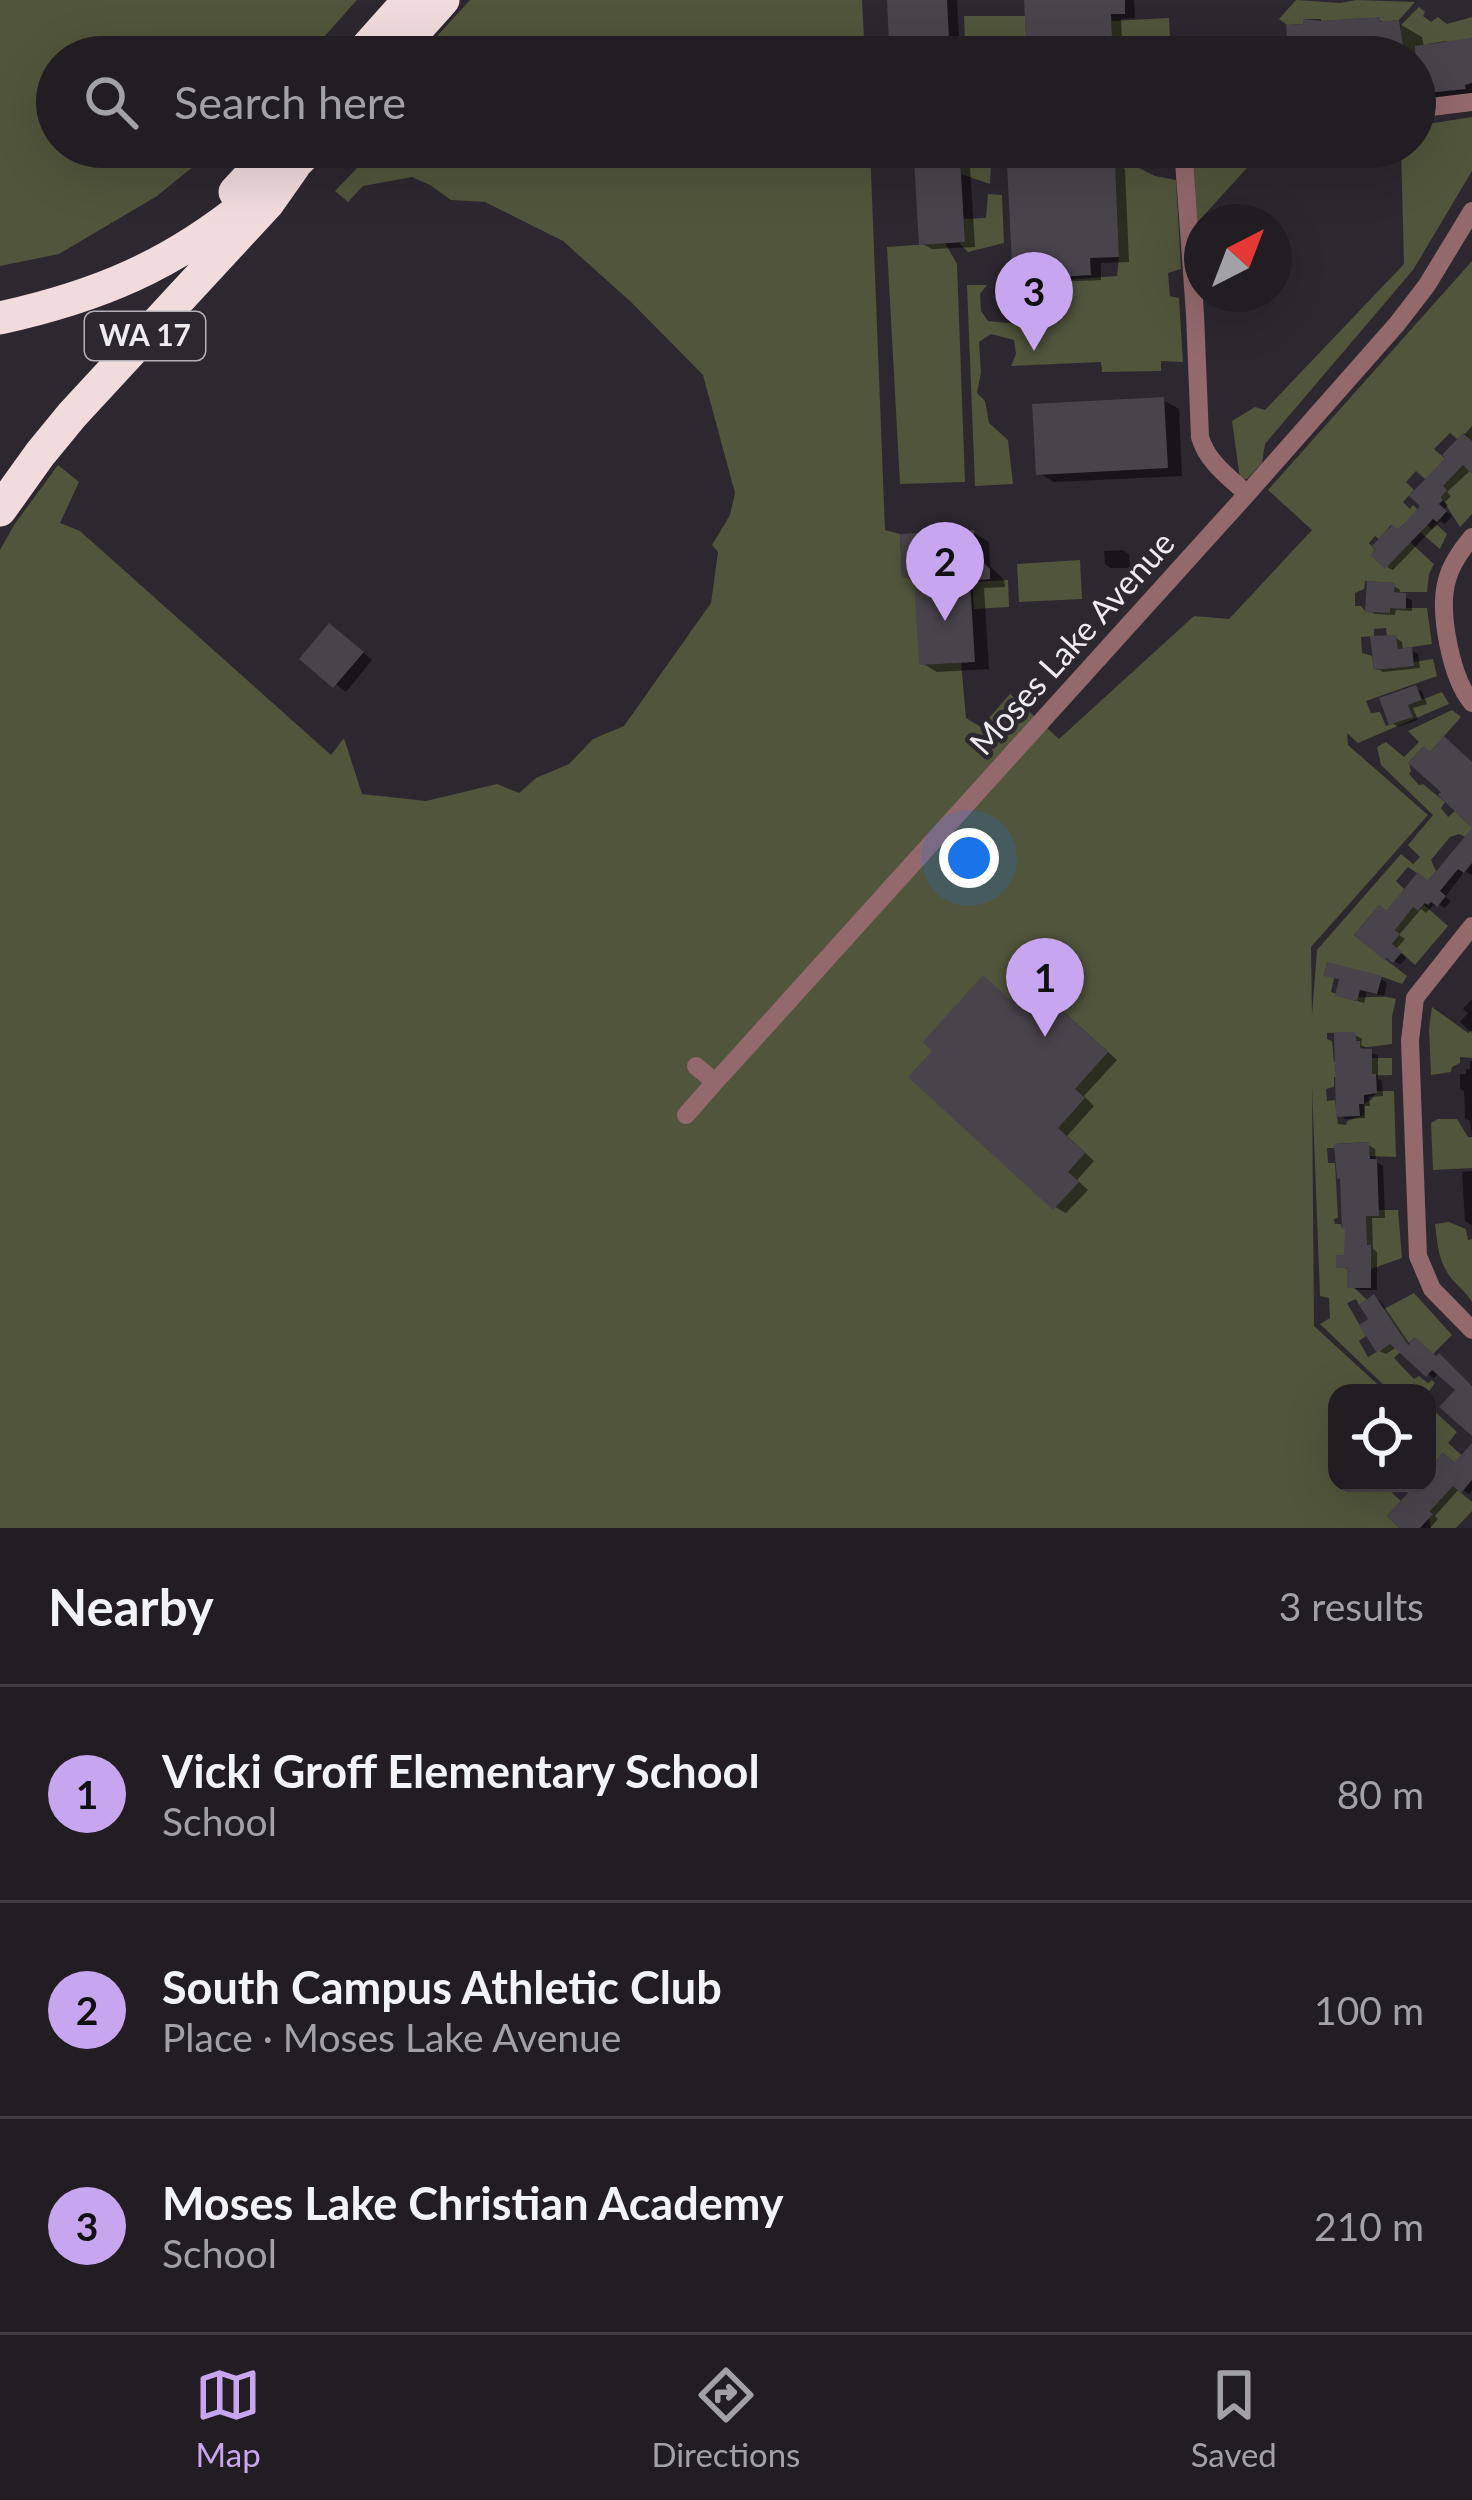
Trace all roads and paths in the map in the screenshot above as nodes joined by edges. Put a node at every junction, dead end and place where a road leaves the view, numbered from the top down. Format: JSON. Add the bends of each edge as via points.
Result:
{"nodes":[{"id":1,"x":409,"y":0,"type":"edge"},
{"id":2,"x":443,"y":0,"type":"edge"},
{"id":3,"x":377,"y":36,"type":"edge"},
{"id":4,"x":411,"y":36,"type":"edge"},
{"id":5,"x":1472,"y":102,"type":"edge"},
{"id":6,"x":1436,"y":106,"type":"edge"},
{"id":7,"x":279,"y":168,"type":"edge"},
{"id":8,"x":286,"y":168,"type":"edge"},
{"id":9,"x":1185,"y":168,"type":"edge"},
{"id":10,"x":1472,"y":211,"type":"edge"},
{"id":11,"x":0,"y":318,"type":"edge"},
{"id":12,"x":1247,"y":494,"type":"junction"},
{"id":13,"x":0,"y":510,"type":"edge"},
{"id":14,"x":1472,"y":537,"type":"edge"},
{"id":15,"x":1472,"y":703,"type":"edge"},
{"id":16,"x":1472,"y":926,"type":"edge"},
{"id":17,"x":696,"y":1066,"type":"dead end"},
{"id":18,"x":715,"y":1082,"type":"junction"},
{"id":19,"x":686,"y":1115,"type":"dead end"},
{"id":20,"x":1472,"y":1330,"type":"edge"}],
"edges":[{"from":1,"to":3,"type":"highway"},
{"from":2,"to":4,"type":"highway"},
{"from":5,"to":6,"type":"street"},
{"from":7,"to":11,"type":"highway","number":"WA 17","via":[[220,225],[152,268]]},
{"from":8,"to":13,"type":"highway","number":"WA 17","via":[[268,203],[72,415]]},
{"from":9,"to":12,"type":"street","via":[[1200,436],[1212,461]]},
{"from":10,"to":12,"type":"street","name":"Moses Lake Avenue","via":[[1397,324]]},
{"from":12,"to":18,"type":"street","name":"Moses Lake Avenue"},
{"from":14,"to":15,"type":"street","via":[[1446,580],[1445,600],[1453,668]]},
{"from":16,"to":20,"type":"street","via":[[1415,998],[1410,1041],[1418,1256],[1432,1289]]},
{"from":17,"to":18,"type":"street"},
{"from":18,"to":19,"type":"street","name":"Moses Lake Avenue"}]}
